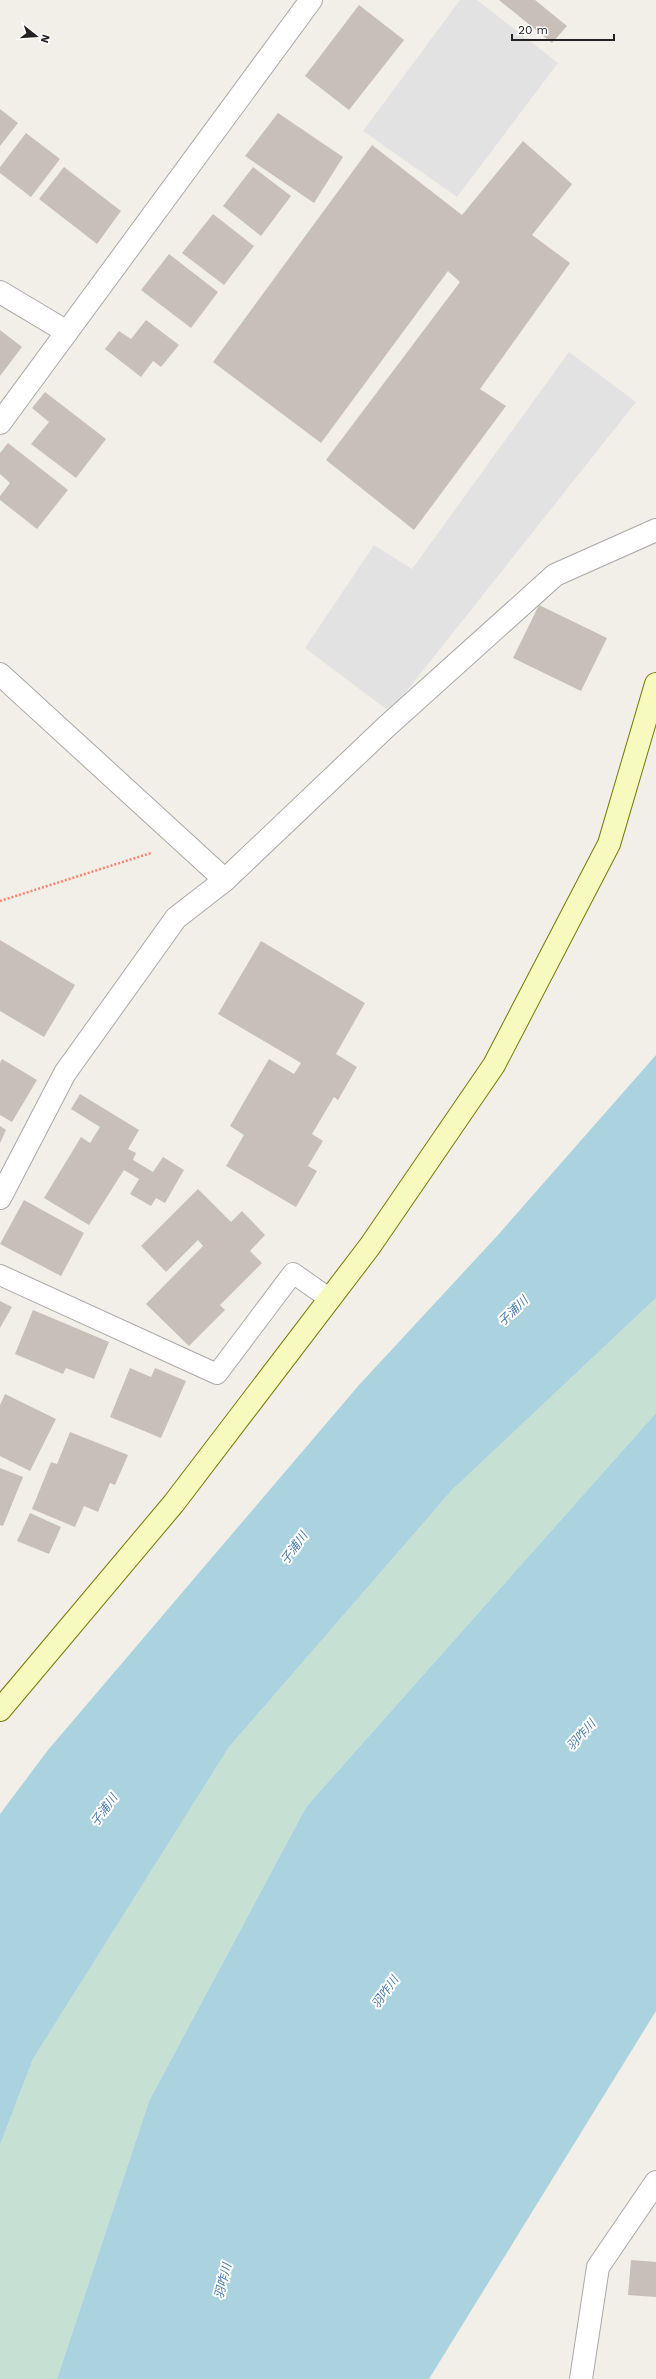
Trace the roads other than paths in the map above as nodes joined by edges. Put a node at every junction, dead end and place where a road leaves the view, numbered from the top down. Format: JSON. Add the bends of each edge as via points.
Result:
{"nodes":[{"id":1,"x":311,"y":0,"type":"edge"},
{"id":2,"x":0,"y":292,"type":"edge"},
{"id":3,"x":67,"y":332,"type":"junction"},
{"id":4,"x":0,"y":423,"type":"edge"},
{"id":5,"x":656,"y":530,"type":"edge"},
{"id":6,"x":0,"y":674,"type":"edge"},
{"id":7,"x":656,"y":684,"type":"edge"},
{"id":8,"x":225,"y":880,"type":"junction"},
{"id":9,"x":0,"y":1198,"type":"edge"},
{"id":10,"x":0,"y":1275,"type":"edge"},
{"id":11,"x":330,"y":1298,"type":"junction"},
{"id":12,"x":0,"y":1710,"type":"edge"},
{"id":13,"x":656,"y":2182,"type":"edge"},
{"id":14,"x":581,"y":2379,"type":"edge"}],
"edges":[{"from":1,"to":3,"type":"street"},
{"from":2,"to":3,"type":"street"},
{"from":3,"to":4,"type":"street"},
{"from":5,"to":8,"type":"street","via":[[555,575],[386,728]]},
{"from":6,"to":8,"type":"street"},
{"from":7,"to":11,"type":"street","via":[[609,844],[494,1065],[370,1246]]},
{"from":8,"to":9,"type":"street","via":[[176,918],[65,1073]]},
{"from":10,"to":11,"type":"lane","via":[[217,1374],[293,1273]]},
{"from":11,"to":12,"type":"street","via":[[174,1503]]},
{"from":13,"to":14,"type":"street","via":[[598,2267]]}]}
